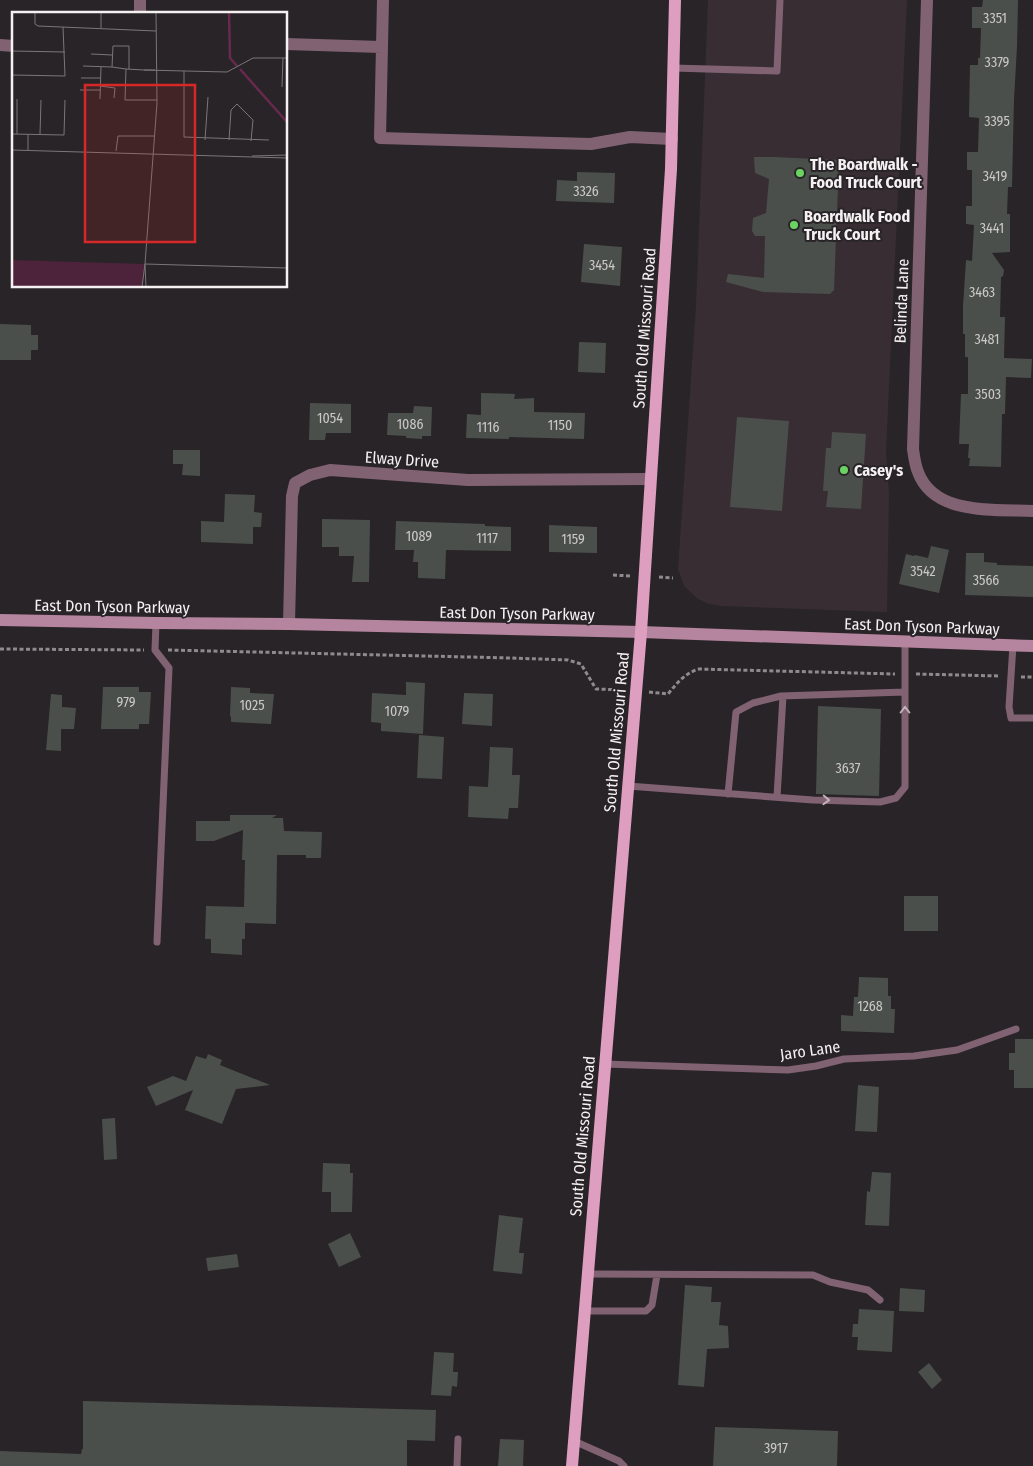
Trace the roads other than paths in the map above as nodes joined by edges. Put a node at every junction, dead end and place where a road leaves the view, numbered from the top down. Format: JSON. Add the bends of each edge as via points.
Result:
{"nodes":[{"id":1,"x":383,"y":0,"type":"edge"},
{"id":2,"x":675,"y":0,"type":"edge"},
{"id":3,"x":780,"y":0,"type":"edge"},
{"id":4,"x":927,"y":0,"type":"edge"},
{"id":5,"x":288,"y":44,"type":"edge"},
{"id":6,"x":381,"y":47,"type":"junction"},
{"id":7,"x":674,"y":68,"type":"junction"},
{"id":8,"x":672,"y":138,"type":"junction"},
{"id":9,"x":650,"y":479,"type":"junction"},
{"id":10,"x":1033,"y":510,"type":"edge"},
{"id":11,"x":0,"y":620,"type":"edge"},
{"id":12,"x":156,"y":623,"type":"junction"},
{"id":13,"x":289,"y":624,"type":"junction"},
{"id":14,"x":641,"y":632,"type":"junction"},
{"id":15,"x":905,"y":641,"type":"junction"},
{"id":16,"x":1013,"y":645,"type":"junction"},
{"id":17,"x":1033,"y":646,"type":"edge"},
{"id":18,"x":905,"y":692,"type":"junction"},
{"id":19,"x":783,"y":696,"type":"junction"},
{"id":20,"x":1033,"y":718,"type":"edge"},
{"id":21,"x":628,"y":786,"type":"junction"},
{"id":22,"x":728,"y":794,"type":"junction"},
{"id":23,"x":777,"y":797,"type":"junction"},
{"id":24,"x":157,"y":942,"type":"dead end"},
{"id":25,"x":1016,"y":1029,"type":"dead end"},
{"id":26,"x":604,"y":1064,"type":"junction"},
{"id":27,"x":588,"y":1274,"type":"junction"},
{"id":28,"x":657,"y":1275,"type":"junction"},
{"id":29,"x":880,"y":1300,"type":"dead end"},
{"id":30,"x":585,"y":1311,"type":"junction"},
{"id":31,"x":458,"y":1439,"type":"dead end"},
{"id":32,"x":574,"y":1441,"type":"junction"},
{"id":33,"x":457,"y":1466,"type":"edge"},
{"id":34,"x":572,"y":1466,"type":"edge"},
{"id":35,"x":624,"y":1466,"type":"edge"}],
"edges":[{"from":1,"to":6,"type":"street"},
{"from":2,"to":7,"type":"main road","name":"South Old Missouri Road"},
{"from":3,"to":7,"type":"lane","via":[[777,71]]},
{"from":4,"to":10,"type":"street","name":"Belinda Lane","via":[[912,449],[918,473],[929,491],[946,501],[967,508]]},
{"from":5,"to":6,"type":"street"},
{"from":6,"to":8,"type":"street","via":[[380,138],[591,144],[630,137]]},
{"from":7,"to":8,"type":"main road","name":"South Old Missouri Road"},
{"from":8,"to":9,"type":"main road","name":"South Old Missouri Road"},
{"from":9,"to":13,"type":"street","name":"Elway Drive","via":[[468,480],[330,470],[310,475],[295,483],[292,496]]},
{"from":9,"to":14,"type":"main road","name":"South Old Missouri Road"},
{"from":11,"to":12,"type":"main road","name":"East Don Tyson Parkway"},
{"from":12,"to":13,"type":"main road","name":"East Don Tyson Parkway"},
{"from":12,"to":24,"type":"lane","via":[[155,650],[169,668]]},
{"from":13,"to":14,"type":"main road","name":"East Don Tyson Parkway"},
{"from":14,"to":15,"type":"main road","name":"East Don Tyson Parkway"},
{"from":14,"to":21,"type":"main road","name":"South Old Missouri Road"},
{"from":15,"to":16,"type":"main road","name":"East Don Tyson Parkway"},
{"from":15,"to":18,"type":"lane"},
{"from":16,"to":17,"type":"main road","name":"East Don Tyson Parkway"},
{"from":16,"to":20,"type":"lane","via":[[1011,718]]},
{"from":18,"to":19,"type":"lane"},
{"from":23,"to":18,"type":"lane","one_way":true,"via":[[880,802],[896,798],[905,787]]},
{"from":19,"to":22,"type":"lane","via":[[753,703],[736,712]]},
{"from":19,"to":23,"type":"lane"},
{"from":21,"to":22,"type":"lane"},
{"from":21,"to":26,"type":"main road","name":"South Old Missouri Road"},
{"from":22,"to":23,"type":"lane"},
{"from":25,"to":26,"type":"lane","name":"Jaro Lane","via":[[957,1050],[914,1056],[844,1059],[788,1070]]},
{"from":26,"to":27,"type":"main road","name":"South Old Missouri Road"},
{"from":27,"to":28,"type":"lane"},
{"from":27,"to":30,"type":"main road","name":"South Old Missouri Road"},
{"from":28,"to":29,"type":"lane","via":[[813,1275],[868,1290]]},
{"from":28,"to":30,"type":"lane","via":[[652,1305],[646,1311]]},
{"from":30,"to":32,"type":"main road","name":"South Old Missouri Road"},
{"from":31,"to":33,"type":"lane"},
{"from":32,"to":34,"type":"main road","name":"South Old Missouri Road"},
{"from":32,"to":35,"type":"lane"}]}
